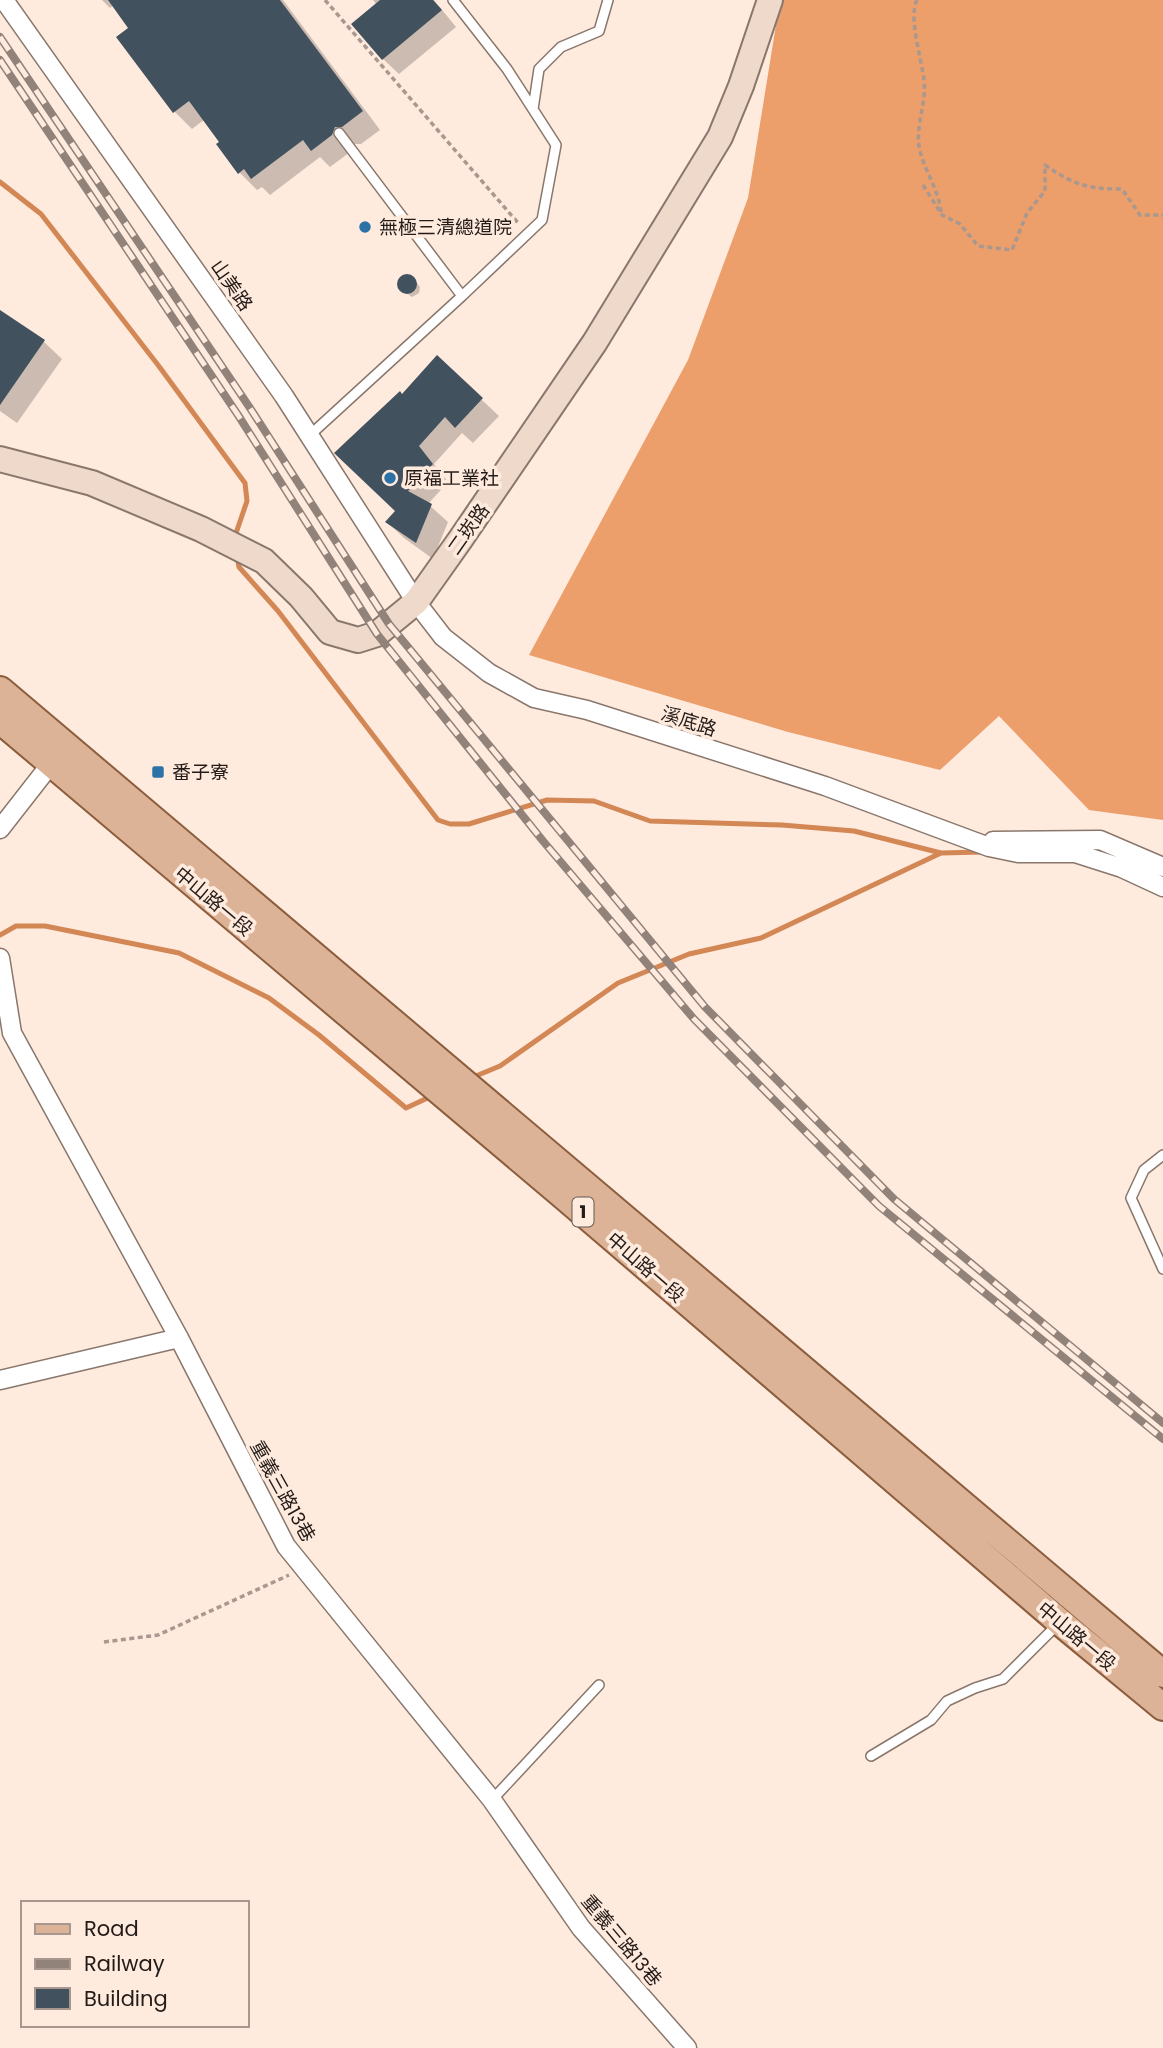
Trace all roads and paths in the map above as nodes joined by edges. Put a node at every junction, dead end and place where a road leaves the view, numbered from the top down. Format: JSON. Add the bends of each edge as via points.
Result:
{"nodes":[{"id":1,"x":4,"y":0,"type":"edge"},
{"id":2,"x":326,"y":0,"type":"edge"},
{"id":3,"x":453,"y":0,"type":"edge"},
{"id":4,"x":608,"y":0,"type":"edge"},
{"id":5,"x":770,"y":0,"type":"edge"},
{"id":6,"x":917,"y":0,"type":"edge"},
{"id":7,"x":533,"y":109,"type":"junction"},
{"id":8,"x":339,"y":133,"type":"dead end"},
{"id":9,"x":923,"y":185,"type":"dead end"},
{"id":10,"x":941,"y":213,"type":"junction"},
{"id":11,"x":1163,"y":215,"type":"edge"},
{"id":12,"x":527,"y":234,"type":"junction"},
{"id":13,"x":462,"y":296,"type":"junction"},
{"id":14,"x":309,"y":436,"type":"junction"},
{"id":15,"x":0,"y":459,"type":"edge"},
{"id":16,"x":416,"y":602,"type":"junction"},
{"id":17,"x":0,"y":690,"type":"edge"},
{"id":18,"x":0,"y":720,"type":"edge"},
{"id":19,"x":59,"y":754,"type":"junction"},
{"id":20,"x":0,"y":830,"type":"edge"},
{"id":21,"x":982,"y":844,"type":"junction"},
{"id":22,"x":1163,"y":867,"type":"edge"},
{"id":23,"x":1163,"y":887,"type":"edge"},
{"id":24,"x":0,"y":958,"type":"edge"},
{"id":25,"x":1163,"y":1155,"type":"edge"},
{"id":26,"x":1163,"y":1269,"type":"edge"},
{"id":27,"x":179,"y":1338,"type":"junction"},
{"id":28,"x":0,"y":1380,"type":"edge"},
{"id":29,"x":995,"y":1549,"type":"junction"},
{"id":30,"x":304,"y":1569,"type":"junction"},
{"id":31,"x":1060,"y":1622,"type":"junction"},
{"id":32,"x":104,"y":1642,"type":"dead end"},
{"id":33,"x":1163,"y":1674,"type":"edge"},
{"id":34,"x":599,"y":1685,"type":"dead end"},
{"id":35,"x":1163,"y":1707,"type":"edge"},
{"id":36,"x":871,"y":1756,"type":"dead end"},
{"id":37,"x":492,"y":1800,"type":"junction"},
{"id":38,"x":687,"y":2048,"type":"edge"}],
"edges":[{"from":1,"to":14,"type":"street","name":"山美路"},
{"from":2,"to":12,"type":"path"},
{"from":3,"to":7,"type":"lane"},
{"from":4,"to":7,"type":"lane","via":[[599,31],[561,47],[539,69]]},
{"from":5,"to":16,"type":"street","name":"二崁路","via":[[720,136],[595,342]]},
{"from":6,"to":10,"type":"path","via":[[916,34],[925,93],[919,148]]},
{"from":7,"to":12,"type":"lane","via":[[555,145],[542,220]]},
{"from":8,"to":13,"type":"lane"},
{"from":9,"to":10,"type":"path"},
{"from":10,"to":11,"type":"path","via":[[960,224],[978,246],[1012,250],[1027,213],[1045,191],[1045,165],[1094,189],[1122,189],[1140,215]]},
{"from":12,"to":13,"type":"lane"},
{"from":13,"to":14,"type":"lane"},
{"from":14,"to":16,"type":"street","name":"山美路"},
{"from":15,"to":16,"type":"street","name":"二崁路","via":[[93,483],[264,561],[330,632],[358,640],[377,634]]},
{"from":16,"to":21,"type":"street","name":"溪底路","via":[[443,637],[489,673],[534,698],[587,709],[799,778]]},
{"from":17,"to":19,"type":"main road","name":"中山路一段","number":"1"},
{"from":18,"to":19,"type":"main road","name":"中山路一段","number":"1"},
{"from":19,"to":20,"type":"street"},
{"from":19,"to":29,"type":"main road","name":"中山路一段","number":"1","via":[[576,1206]]},
{"from":21,"to":22,"type":"street","name":"溪底路","via":[[1100,840]]},
{"from":21,"to":23,"type":"street","name":"溪底路","via":[[1018,853],[1075,853]]},
{"from":24,"to":27,"type":"street","name":"重義三路13巷","via":[[12,1034]]},
{"from":25,"to":26,"type":"lane","via":[[1144,1170],[1131,1198]]},
{"from":27,"to":28,"type":"street"},
{"from":27,"to":30,"type":"street","name":"重義三路13巷","via":[[286,1546]]},
{"from":29,"to":31,"type":"main road","name":"中山路一段","number":"1"},
{"from":29,"to":33,"type":"main road","name":"中山路一段","number":"1"},
{"from":30,"to":32,"type":"path","via":[[158,1635]]},
{"from":30,"to":37,"type":"street","name":"重義三路13巷"},
{"from":31,"to":35,"type":"main road","name":"中山路一段","number":"1"},
{"from":31,"to":36,"type":"lane","via":[[1003,1679],[947,1701],[931,1720]]},
{"from":34,"to":37,"type":"lane"},
{"from":37,"to":38,"type":"street","name":"重義三路13巷","via":[[581,1928]]}]}
